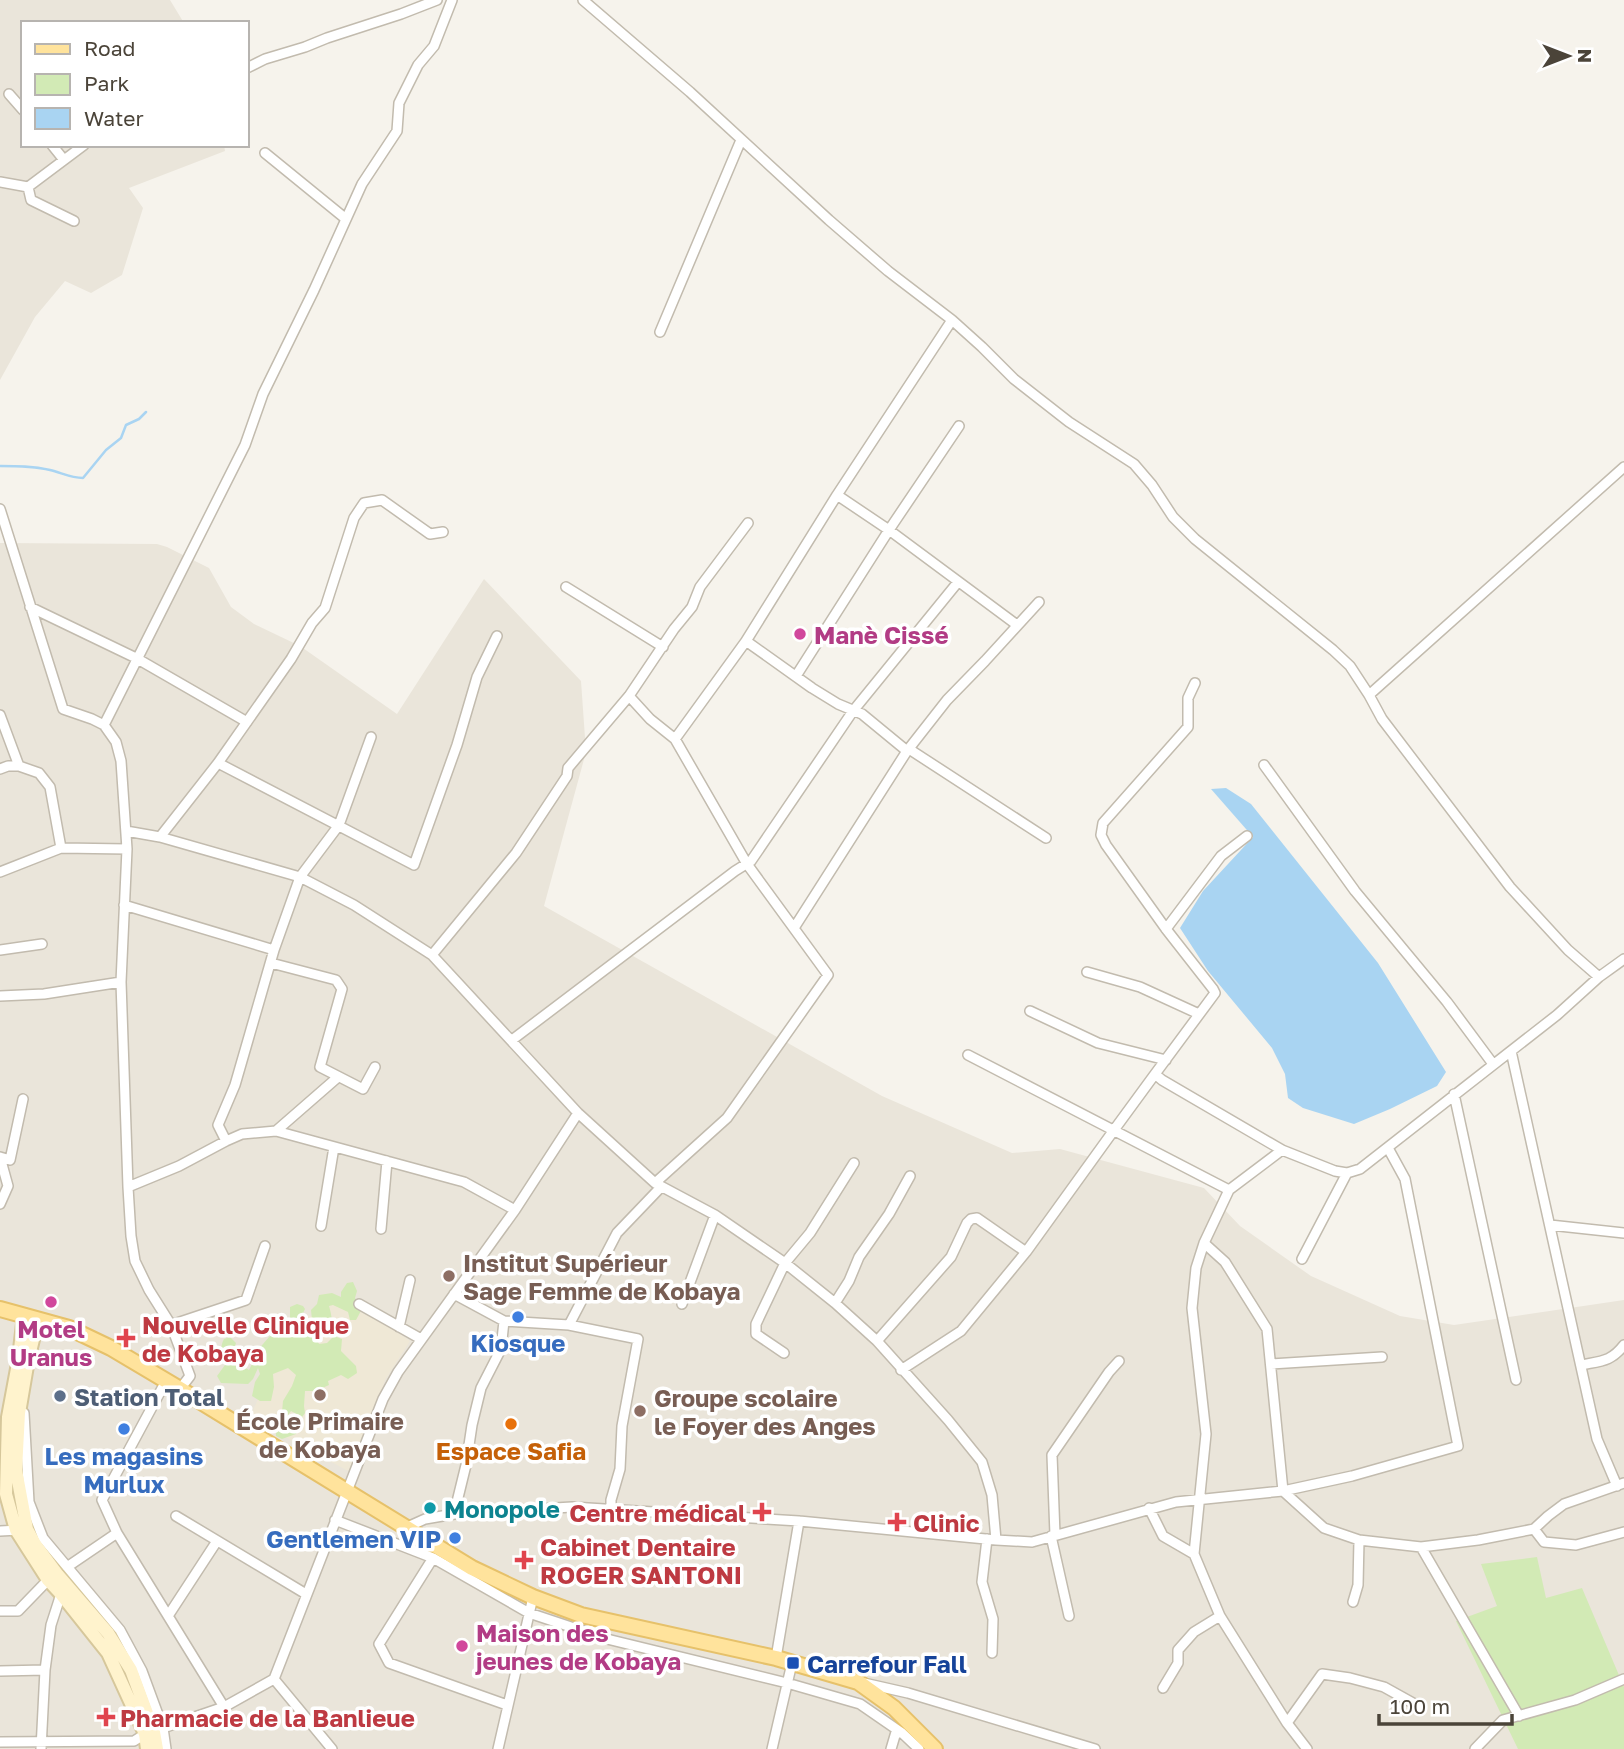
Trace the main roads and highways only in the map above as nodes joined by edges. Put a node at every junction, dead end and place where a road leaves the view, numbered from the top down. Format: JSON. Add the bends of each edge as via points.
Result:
{"nodes":[{"id":1,"x":0,"y":1309,"type":"edge"},
{"id":2,"x":31,"y":1317,"type":"junction"},
{"id":3,"x":22,"y":1529,"type":"junction"},
{"id":4,"x":154,"y":1732,"type":"junction"},
{"id":5,"x":147,"y":1749,"type":"edge"},
{"id":6,"x":157,"y":1749,"type":"edge"},
{"id":7,"x":935,"y":1749,"type":"edge"}],
"edges":[{"from":1,"to":2,"type":"main road"},
{"from":2,"to":3,"type":"main road","via":[[16,1470]]},
{"from":2,"to":3,"type":"main road","via":[[8,1417],[6,1494]]},
{"from":2,"to":7,"type":"main road","via":[[111,1348],[472,1568],[581,1615],[776,1658],[858,1682],[894,1708],[915,1737]]},
{"from":3,"to":4,"type":"main road","via":[[48,1580],[108,1653]]},
{"from":3,"to":4,"type":"main road","via":[[114,1642],[131,1670]]},
{"from":4,"to":5,"type":"main road"},
{"from":4,"to":6,"type":"main road"}]}
